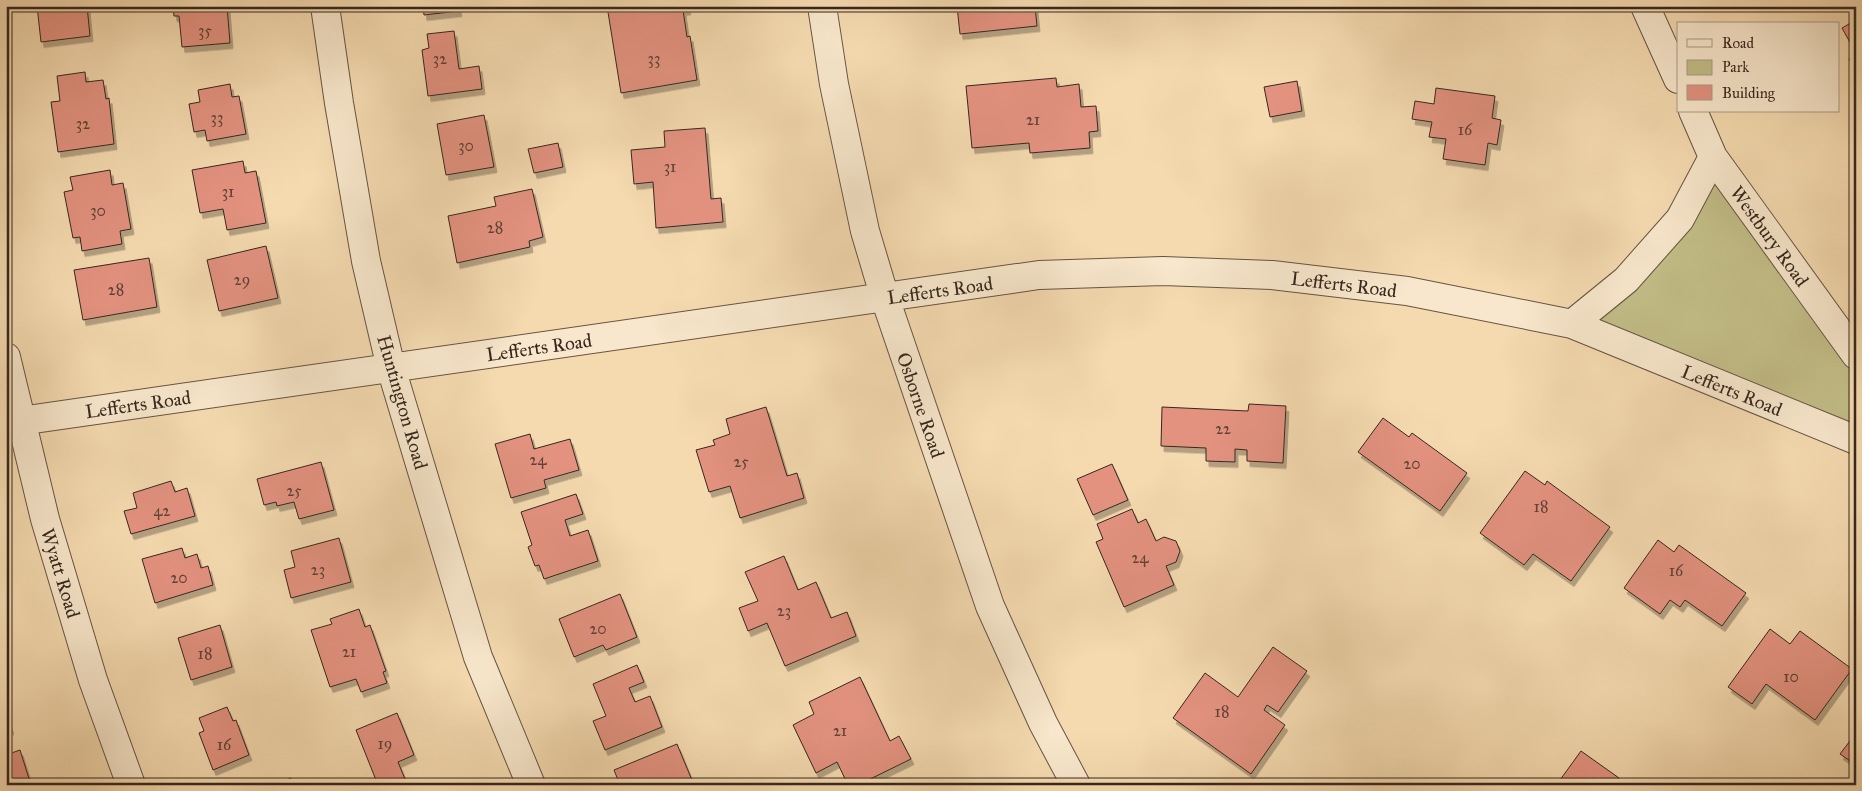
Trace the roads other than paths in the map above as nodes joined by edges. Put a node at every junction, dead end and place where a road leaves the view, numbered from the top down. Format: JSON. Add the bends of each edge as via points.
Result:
{"nodes":[{"id":1,"x":325,"y":6,"type":"edge"},
{"id":2,"x":822,"y":6,"type":"edge"},
{"id":3,"x":1646,"y":6,"type":"edge"},
{"id":4,"x":1677,"y":77,"type":"edge"},
{"id":5,"x":1693,"y":112,"type":"edge"},
{"id":6,"x":1714,"y":157,"type":"junction"},
{"id":7,"x":884,"y":298,"type":"junction"},
{"id":8,"x":1572,"y":324,"type":"junction"},
{"id":9,"x":1856,"y":355,"type":"edge"},
{"id":10,"x":6,"y":357,"type":"edge"},
{"id":11,"x":391,"y":368,"type":"junction"},
{"id":12,"x":13,"y":422,"type":"edge"},
{"id":13,"x":1856,"y":440,"type":"edge"},
{"id":14,"x":131,"y":785,"type":"edge"},
{"id":15,"x":530,"y":785,"type":"edge"},
{"id":16,"x":1076,"y":785,"type":"edge"}],
"edges":[{"from":1,"to":11,"type":"street","name":"Huntington Road","via":[[366,261]]},
{"from":2,"to":7,"type":"street","name":"Osborne Road","via":[[834,84],[864,231]]},
{"from":3,"to":4,"type":"street"},
{"from":5,"to":6,"type":"street","name":"Westbury Road"},
{"from":6,"to":8,"type":"street","via":[[1680,219],[1626,280]]},
{"from":6,"to":9,"type":"street","name":"Westbury Road"},
{"from":7,"to":8,"type":"street","name":"Lefferts Road","via":[[1039,275],[1163,271],[1272,276],[1407,291]]},
{"from":7,"to":11,"type":"street","name":"Lefferts Road"},
{"from":7,"to":16,"type":"street","name":"Osborne Road","via":[[990,606],[1043,723]]},
{"from":8,"to":13,"type":"street","name":"Lefferts Road"},
{"from":10,"to":12,"type":"street","name":"Wyatt Road"},
{"from":11,"to":12,"type":"street","name":"Lefferts Road"},
{"from":11,"to":15,"type":"street","name":"Huntington Road","via":[[478,657]]},
{"from":12,"to":14,"type":"street","name":"Wyatt Road","via":[[93,680]]}]}
